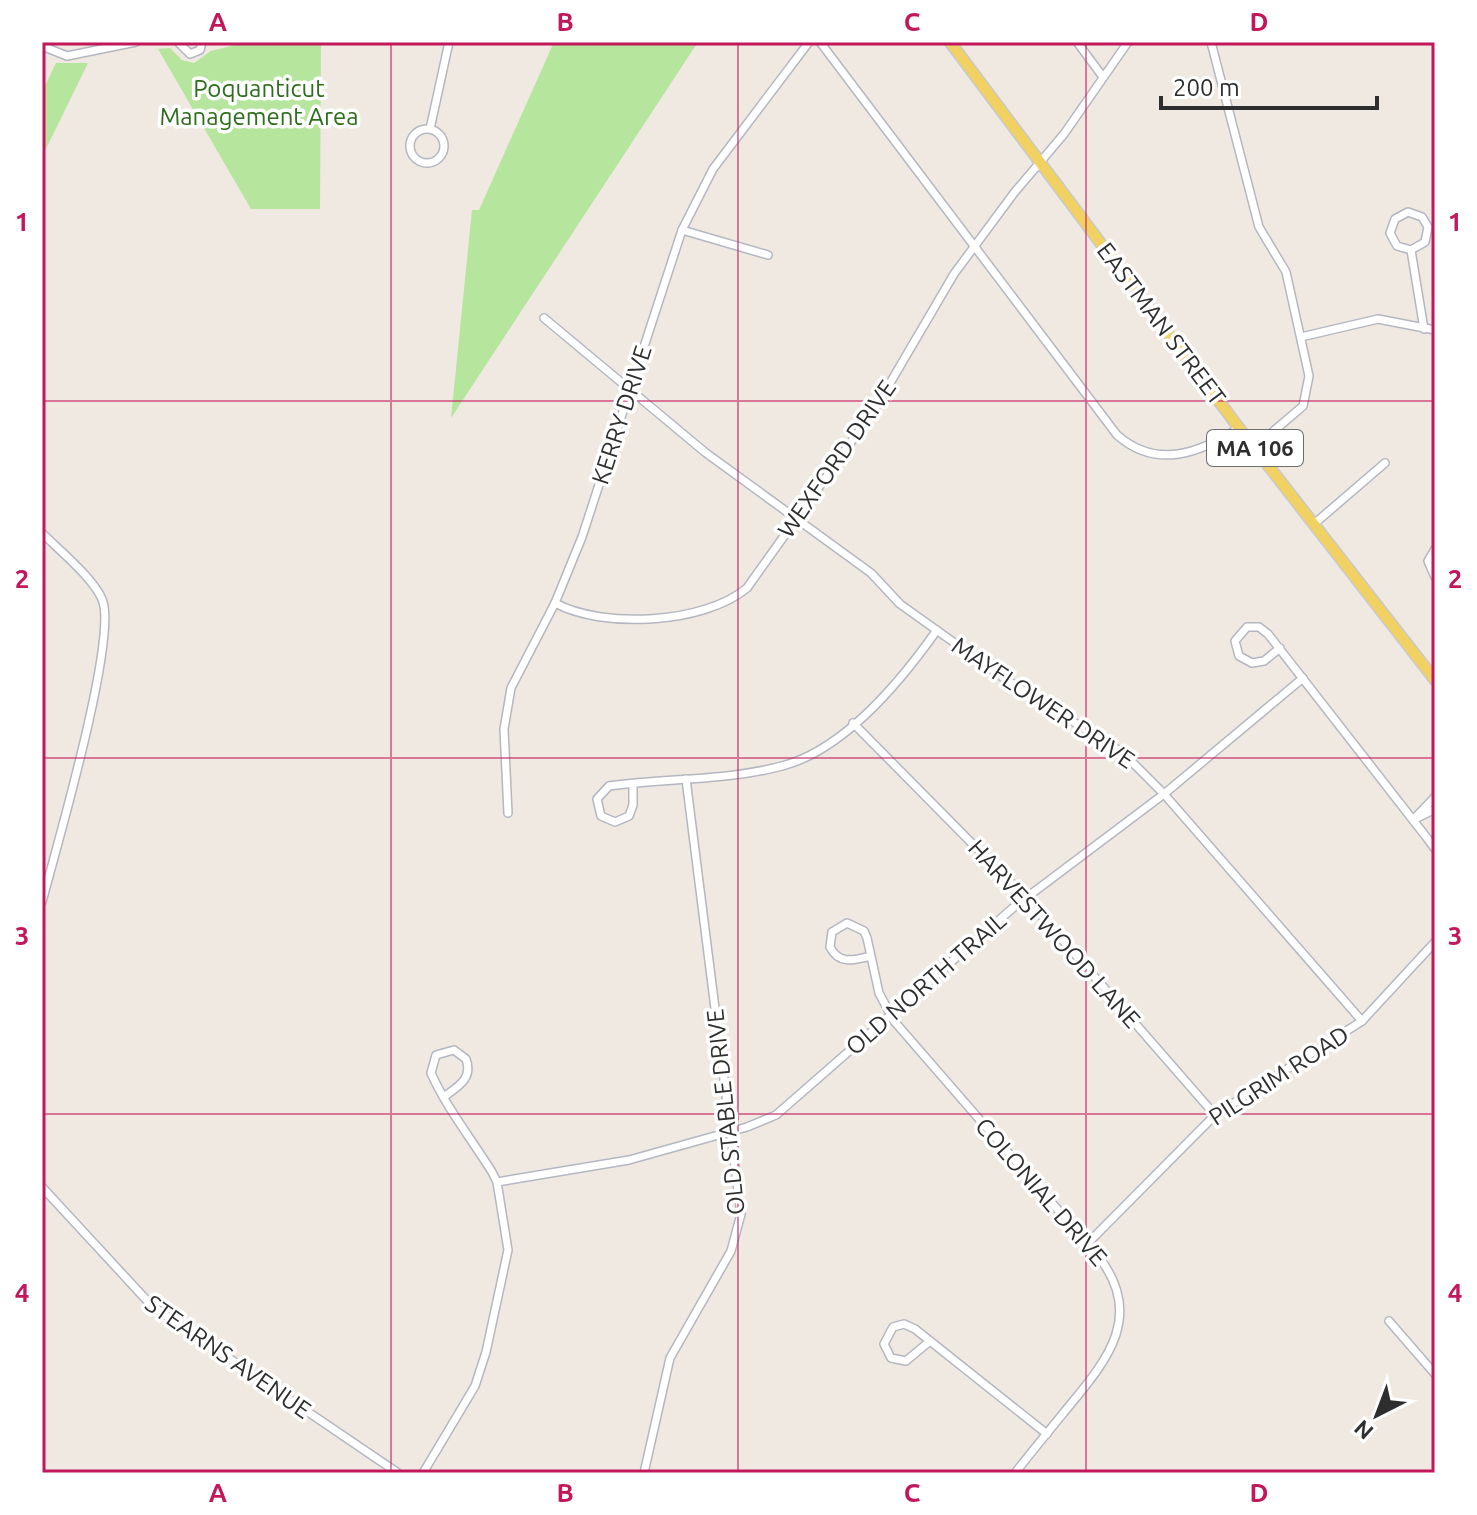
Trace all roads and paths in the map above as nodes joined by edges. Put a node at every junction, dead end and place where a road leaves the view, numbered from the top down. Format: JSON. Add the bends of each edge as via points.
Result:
{"nodes":[{"id":1,"x":136,"y":42,"type":"edge"},
{"id":2,"x":178,"y":42,"type":"edge"},
{"id":3,"x":202,"y":42,"type":"edge"},
{"id":4,"x":449,"y":42,"type":"edge"},
{"id":5,"x":809,"y":42,"type":"edge"},
{"id":6,"x":820,"y":42,"type":"edge"},
{"id":7,"x":950,"y":42,"type":"edge"},
{"id":8,"x":1077,"y":42,"type":"edge"},
{"id":9,"x":1128,"y":42,"type":"edge"},
{"id":10,"x":1211,"y":42,"type":"edge"},
{"id":11,"x":42,"y":46,"type":"edge"},
{"id":12,"x":1103,"y":77,"type":"junction"},
{"id":13,"x":430,"y":129,"type":"junction"},
{"id":14,"x":1040,"y":163,"type":"junction"},
{"id":15,"x":682,"y":230,"type":"junction"},
{"id":16,"x":974,"y":247,"type":"junction"},
{"id":17,"x":1411,"y":250,"type":"junction"},
{"id":18,"x":768,"y":255,"type":"dead end"},
{"id":19,"x":544,"y":318,"type":"dead end"},
{"id":20,"x":1424,"y":329,"type":"junction"},
{"id":21,"x":1435,"y":330,"type":"edge"},
{"id":22,"x":1301,"y":337,"type":"junction"},
{"id":23,"x":632,"y":391,"type":"junction"},
{"id":24,"x":1239,"y":428,"type":"junction"},
{"id":25,"x":1255,"y":447,"type":"junction"},
{"id":26,"x":1385,"y":463,"type":"dead end"},
{"id":27,"x":795,"y":519,"type":"junction"},
{"id":28,"x":1314,"y":524,"type":"junction"},
{"id":29,"x":42,"y":533,"type":"edge"},
{"id":30,"x":1435,"y":549,"type":"edge"},
{"id":31,"x":1435,"y":577,"type":"edge"},
{"id":32,"x":555,"y":603,"type":"junction"},
{"id":33,"x":937,"y":630,"type":"junction"},
{"id":34,"x":1280,"y":648,"type":"junction"},
{"id":35,"x":1303,"y":678,"type":"junction"},
{"id":36,"x":1435,"y":680,"type":"edge"},
{"id":37,"x":853,"y":723,"type":"junction"},
{"id":38,"x":686,"y":779,"type":"junction"},
{"id":39,"x":633,"y":784,"type":"junction"},
{"id":40,"x":1164,"y":794,"type":"junction"},
{"id":41,"x":1435,"y":797,"type":"edge"},
{"id":42,"x":1435,"y":809,"type":"edge"},
{"id":43,"x":508,"y":813,"type":"dead end"},
{"id":44,"x":1413,"y":820,"type":"junction"},
{"id":45,"x":1435,"y":849,"type":"edge"},
{"id":46,"x":1025,"y":897,"type":"junction"},
{"id":47,"x":42,"y":902,"type":"edge"},
{"id":48,"x":1435,"y":942,"type":"edge"},
{"id":49,"x":871,"y":956,"type":"junction"},
{"id":50,"x":890,"y":1016,"type":"junction"},
{"id":51,"x":1362,"y":1021,"type":"junction"},
{"id":52,"x":445,"y":1096,"type":"junction"},
{"id":53,"x":1215,"y":1115,"type":"junction"},
{"id":54,"x":731,"y":1132,"type":"junction"},
{"id":55,"x":497,"y":1182,"type":"junction"},
{"id":56,"x":42,"y":1187,"type":"edge"},
{"id":57,"x":1088,"y":1243,"type":"junction"},
{"id":58,"x":1389,"y":1321,"type":"dead end"},
{"id":59,"x":930,"y":1341,"type":"junction"},
{"id":60,"x":1435,"y":1374,"type":"edge"},
{"id":61,"x":1047,"y":1434,"type":"junction"},
{"id":62,"x":398,"y":1473,"type":"edge"},
{"id":63,"x":423,"y":1473,"type":"edge"},
{"id":64,"x":644,"y":1473,"type":"edge"},
{"id":65,"x":1015,"y":1473,"type":"edge"}],
"edges":[{"from":1,"to":11,"type":"street","via":[[67,56]]},
{"from":2,"to":3,"type":"street","via":[[190,54],[200,50]]},
{"from":4,"to":13,"type":"street"},
{"from":5,"to":15,"type":"street","name":"KERRY DRIVE","via":[[713,169]]},
{"from":6,"to":16,"type":"street"},
{"from":7,"to":14,"type":"main road","name":"EASTMAN STREET","number":"MA 106"},
{"from":8,"to":12,"type":"street"},
{"from":9,"to":12,"type":"street","name":"WEXFORD DRIVE"},
{"from":10,"to":22,"type":"street","via":[[1259,227],[1284,266]]},
{"from":12,"to":14,"type":"street","name":"WEXFORD DRIVE"},
{"from":13,"to":13,"type":"street","via":[[419,131],[409,144],[415,159],[426,163],[443,151],[440,135]]},
{"from":14,"to":16,"type":"street","name":"WEXFORD DRIVE"},
{"from":14,"to":24,"type":"main road","name":"EASTMAN STREET","number":"MA 106"},
{"from":15,"to":18,"type":"street"},
{"from":15,"to":23,"type":"street","name":"KERRY DRIVE"},
{"from":16,"to":24,"type":"street","via":[[1124,441],[1151,454],[1179,456],[1208,448]]},
{"from":16,"to":27,"type":"street","name":"WEXFORD DRIVE","via":[[876,407]]},
{"from":17,"to":17,"type":"street","via":[[1397,246],[1390,233],[1395,219],[1408,212],[1422,217],[1428,231],[1425,242]]},
{"from":17,"to":20,"type":"street"},
{"from":19,"to":23,"type":"street","name":"MAYFLOWER DRIVE"},
{"from":20,"to":21,"type":"street"},
{"from":20,"to":22,"type":"street","via":[[1378,319]]},
{"from":22,"to":25,"type":"street","via":[[1310,383],[1306,400]]},
{"from":23,"to":27,"type":"street","name":"MAYFLOWER DRIVE"},
{"from":23,"to":32,"type":"street","name":"KERRY DRIVE"},
{"from":24,"to":25,"type":"main road","name":"EASTMAN STREET","number":"MA 106"},
{"from":25,"to":28,"type":"main road","name":"EASTMAN STREET","number":"MA 106"},
{"from":26,"to":28,"type":"street"},
{"from":27,"to":32,"type":"street","name":"WEXFORD DRIVE","via":[[747,588],[718,607],[613,619],[589,617]]},
{"from":27,"to":33,"type":"street","name":"MAYFLOWER DRIVE","via":[[865,568],[900,604]]},
{"from":28,"to":36,"type":"main road","name":"EASTMAN STREET","number":"MA 106"},
{"from":29,"to":47,"type":"street","via":[[100,594],[105,619],[79,759]]},
{"from":30,"to":31,"type":"street","via":[[1428,561]]},
{"from":32,"to":43,"type":"street","name":"KERRY DRIVE","via":[[508,701]]},
{"from":33,"to":37,"type":"street","via":[[907,672]]},
{"from":33,"to":40,"type":"street","name":"MAYFLOWER DRIVE","via":[[1110,743]]},
{"from":34,"to":34,"type":"street","via":[[1255,626],[1241,631],[1235,641],[1239,656],[1252,663]]},
{"from":34,"to":35,"type":"street"},
{"from":35,"to":40,"type":"street","name":"OLD NORTH TRAIL"},
{"from":35,"to":44,"type":"street"},
{"from":37,"to":38,"type":"street","via":[[827,746],[794,763]]},
{"from":37,"to":46,"type":"street","name":"HARVESTWOOD LANE"},
{"from":38,"to":39,"type":"street"},
{"from":38,"to":54,"type":"street","name":"OLD STABLE DRIVE"},
{"from":39,"to":39,"type":"street","via":[[600,792],[596,806],[604,819],[619,822],[629,816]]},
{"from":40,"to":46,"type":"street","name":"OLD NORTH TRAIL"},
{"from":40,"to":51,"type":"street","name":"MAYFLOWER DRIVE"},
{"from":41,"to":44,"type":"street"},
{"from":42,"to":44,"type":"street"},
{"from":44,"to":45,"type":"street"},
{"from":46,"to":50,"type":"street","name":"OLD NORTH TRAIL"},
{"from":46,"to":53,"type":"street","name":"HARVESTWOOD LANE"},
{"from":48,"to":51,"type":"street","name":"PILGRIM ROAD"},
{"from":49,"to":49,"type":"street","name":"COLONIAL DRIVE","via":[[858,925],[843,923],[834,929],[829,943],[836,956],[849,961]]},
{"from":49,"to":50,"type":"street","name":"COLONIAL DRIVE"},
{"from":50,"to":54,"type":"street","name":"OLD NORTH TRAIL","via":[[776,1115]]},
{"from":50,"to":57,"type":"street","name":"COLONIAL DRIVE"},
{"from":51,"to":53,"type":"street","name":"PILGRIM ROAD"},
{"from":52,"to":52,"type":"street","via":[[431,1065],[439,1052],[450,1049],[464,1055],[469,1071]]},
{"from":52,"to":55,"type":"street"},
{"from":53,"to":57,"type":"street","name":"PILGRIM ROAD"},
{"from":54,"to":55,"type":"street","name":"OLD NORTH TRAIL","via":[[615,1163]]},
{"from":54,"to":64,"type":"street","name":"OLD STABLE DRIVE","via":[[741,1214],[737,1239],[675,1343]]},
{"from":55,"to":63,"type":"street","via":[[508,1250],[486,1352],[475,1386]]},
{"from":56,"to":62,"type":"street","name":"STEARNS AVENUE","via":[[152,1306]]},
{"from":57,"to":61,"type":"street","name":"COLONIAL DRIVE","via":[[1115,1283],[1118,1330],[1104,1363]]},
{"from":58,"to":60,"type":"street"},
{"from":59,"to":59,"type":"street","via":[[912,1326],[900,1324],[889,1329],[884,1344],[891,1358],[906,1361]]},
{"from":59,"to":61,"type":"street"},
{"from":61,"to":65,"type":"street","name":"COLONIAL DRIVE"}]}
